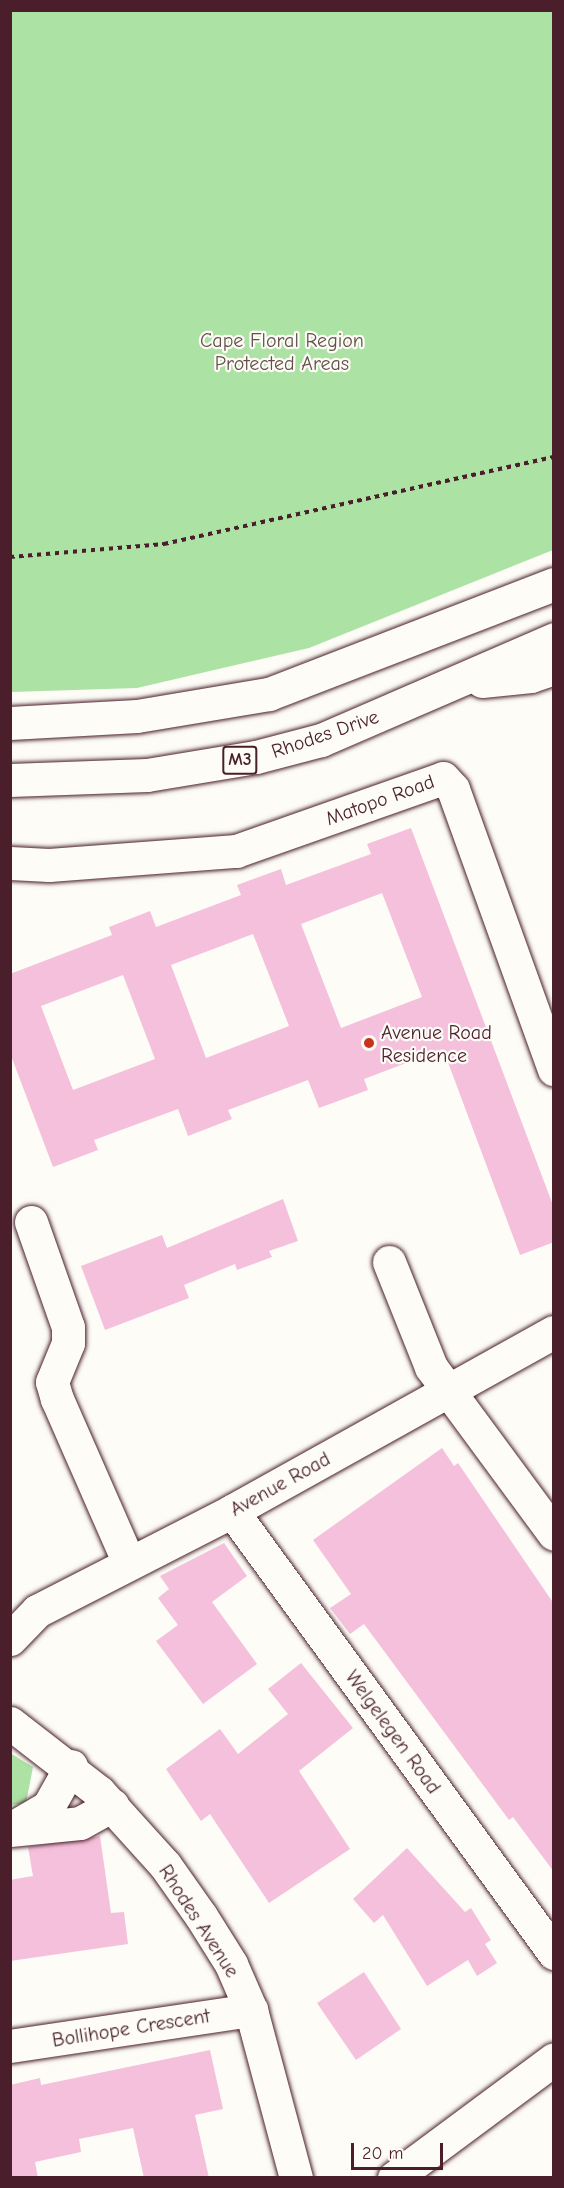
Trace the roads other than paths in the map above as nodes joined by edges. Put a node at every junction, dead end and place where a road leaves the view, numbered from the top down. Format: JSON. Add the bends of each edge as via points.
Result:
{"nodes":[{"id":1,"x":554,"y":584,"type":"edge"},
{"id":2,"x":554,"y":639,"type":"edge"},
{"id":3,"x":554,"y":668,"type":"edge"},
{"id":4,"x":457,"y":684,"type":"junction"},
{"id":5,"x":10,"y":723,"type":"edge"},
{"id":6,"x":10,"y":780,"type":"edge"},
{"id":7,"x":10,"y":863,"type":"edge"},
{"id":8,"x":554,"y":1069,"type":"edge"},
{"id":9,"x":31,"y":1222,"type":"dead end"},
{"id":10,"x":389,"y":1262,"type":"dead end"},
{"id":11,"x":554,"y":1332,"type":"edge"},
{"id":12,"x":448,"y":1391,"type":"junction"},
{"id":13,"x":232,"y":1511,"type":"junction"},
{"id":14,"x":554,"y":1534,"type":"edge"},
{"id":15,"x":129,"y":1563,"type":"junction"},
{"id":16,"x":10,"y":1639,"type":"edge"},
{"id":17,"x":10,"y":1723,"type":"edge"},
{"id":18,"x":71,"y":1766,"type":"junction"},
{"id":19,"x":112,"y":1805,"type":"junction"},
{"id":20,"x":10,"y":1829,"type":"edge"},
{"id":21,"x":554,"y":1953,"type":"edge"},
{"id":22,"x":251,"y":2010,"type":"junction"},
{"id":23,"x":10,"y":2046,"type":"edge"},
{"id":24,"x":554,"y":2059,"type":"edge"},
{"id":25,"x":296,"y":2178,"type":"edge"},
{"id":26,"x":394,"y":2178,"type":"edge"}],
"edges":[{"from":1,"to":5,"type":"main road","via":[[269,694],[137,716]]},
{"from":2,"to":4,"type":"main road","name":"Rhodes Drive","number":"M3"},
{"from":3,"to":4,"type":"main road","via":[[531,676]]},
{"from":4,"to":6,"type":"main road","name":"Rhodes Drive","number":"M3","via":[[321,740],[256,757],[147,775]]},
{"from":7,"to":8,"type":"main road","name":"Matopo Road","via":[[49,865],[236,851],[443,778],[453,789]]},
{"from":9,"to":15,"type":"main road","via":[[68,1327],[68,1343],[55,1366],[54,1390]]},
{"from":10,"to":12,"type":"main road","via":[[431,1367]]},
{"from":11,"to":12,"type":"main road","name":"Avenue Road"},
{"from":12,"to":13,"type":"main road","name":"Avenue Road"},
{"from":12,"to":14,"type":"main road"},
{"from":13,"to":15,"type":"main road","name":"Avenue Road"},
{"from":13,"to":21,"type":"main road","name":"Welgelegen Road"},
{"from":15,"to":16,"type":"main road","name":"Avenue Road","via":[[37,1611]]},
{"from":17,"to":18,"type":"main road","name":"Rhodes Avenue"},
{"from":18,"to":19,"type":"main road","name":"Rhodes Avenue"},
{"from":18,"to":20,"type":"main road","via":[[48,1807]]},
{"from":19,"to":20,"type":"main road","via":[[80,1824]]},
{"from":19,"to":22,"type":"main road","name":"Rhodes Avenue","via":[[165,1865],[201,1916],[231,1964]]},
{"from":22,"to":23,"type":"main road","name":"Bollihope Crescent"},
{"from":22,"to":25,"type":"main road","name":"Rhodes Avenue"},
{"from":24,"to":26,"type":"main road"}]}
